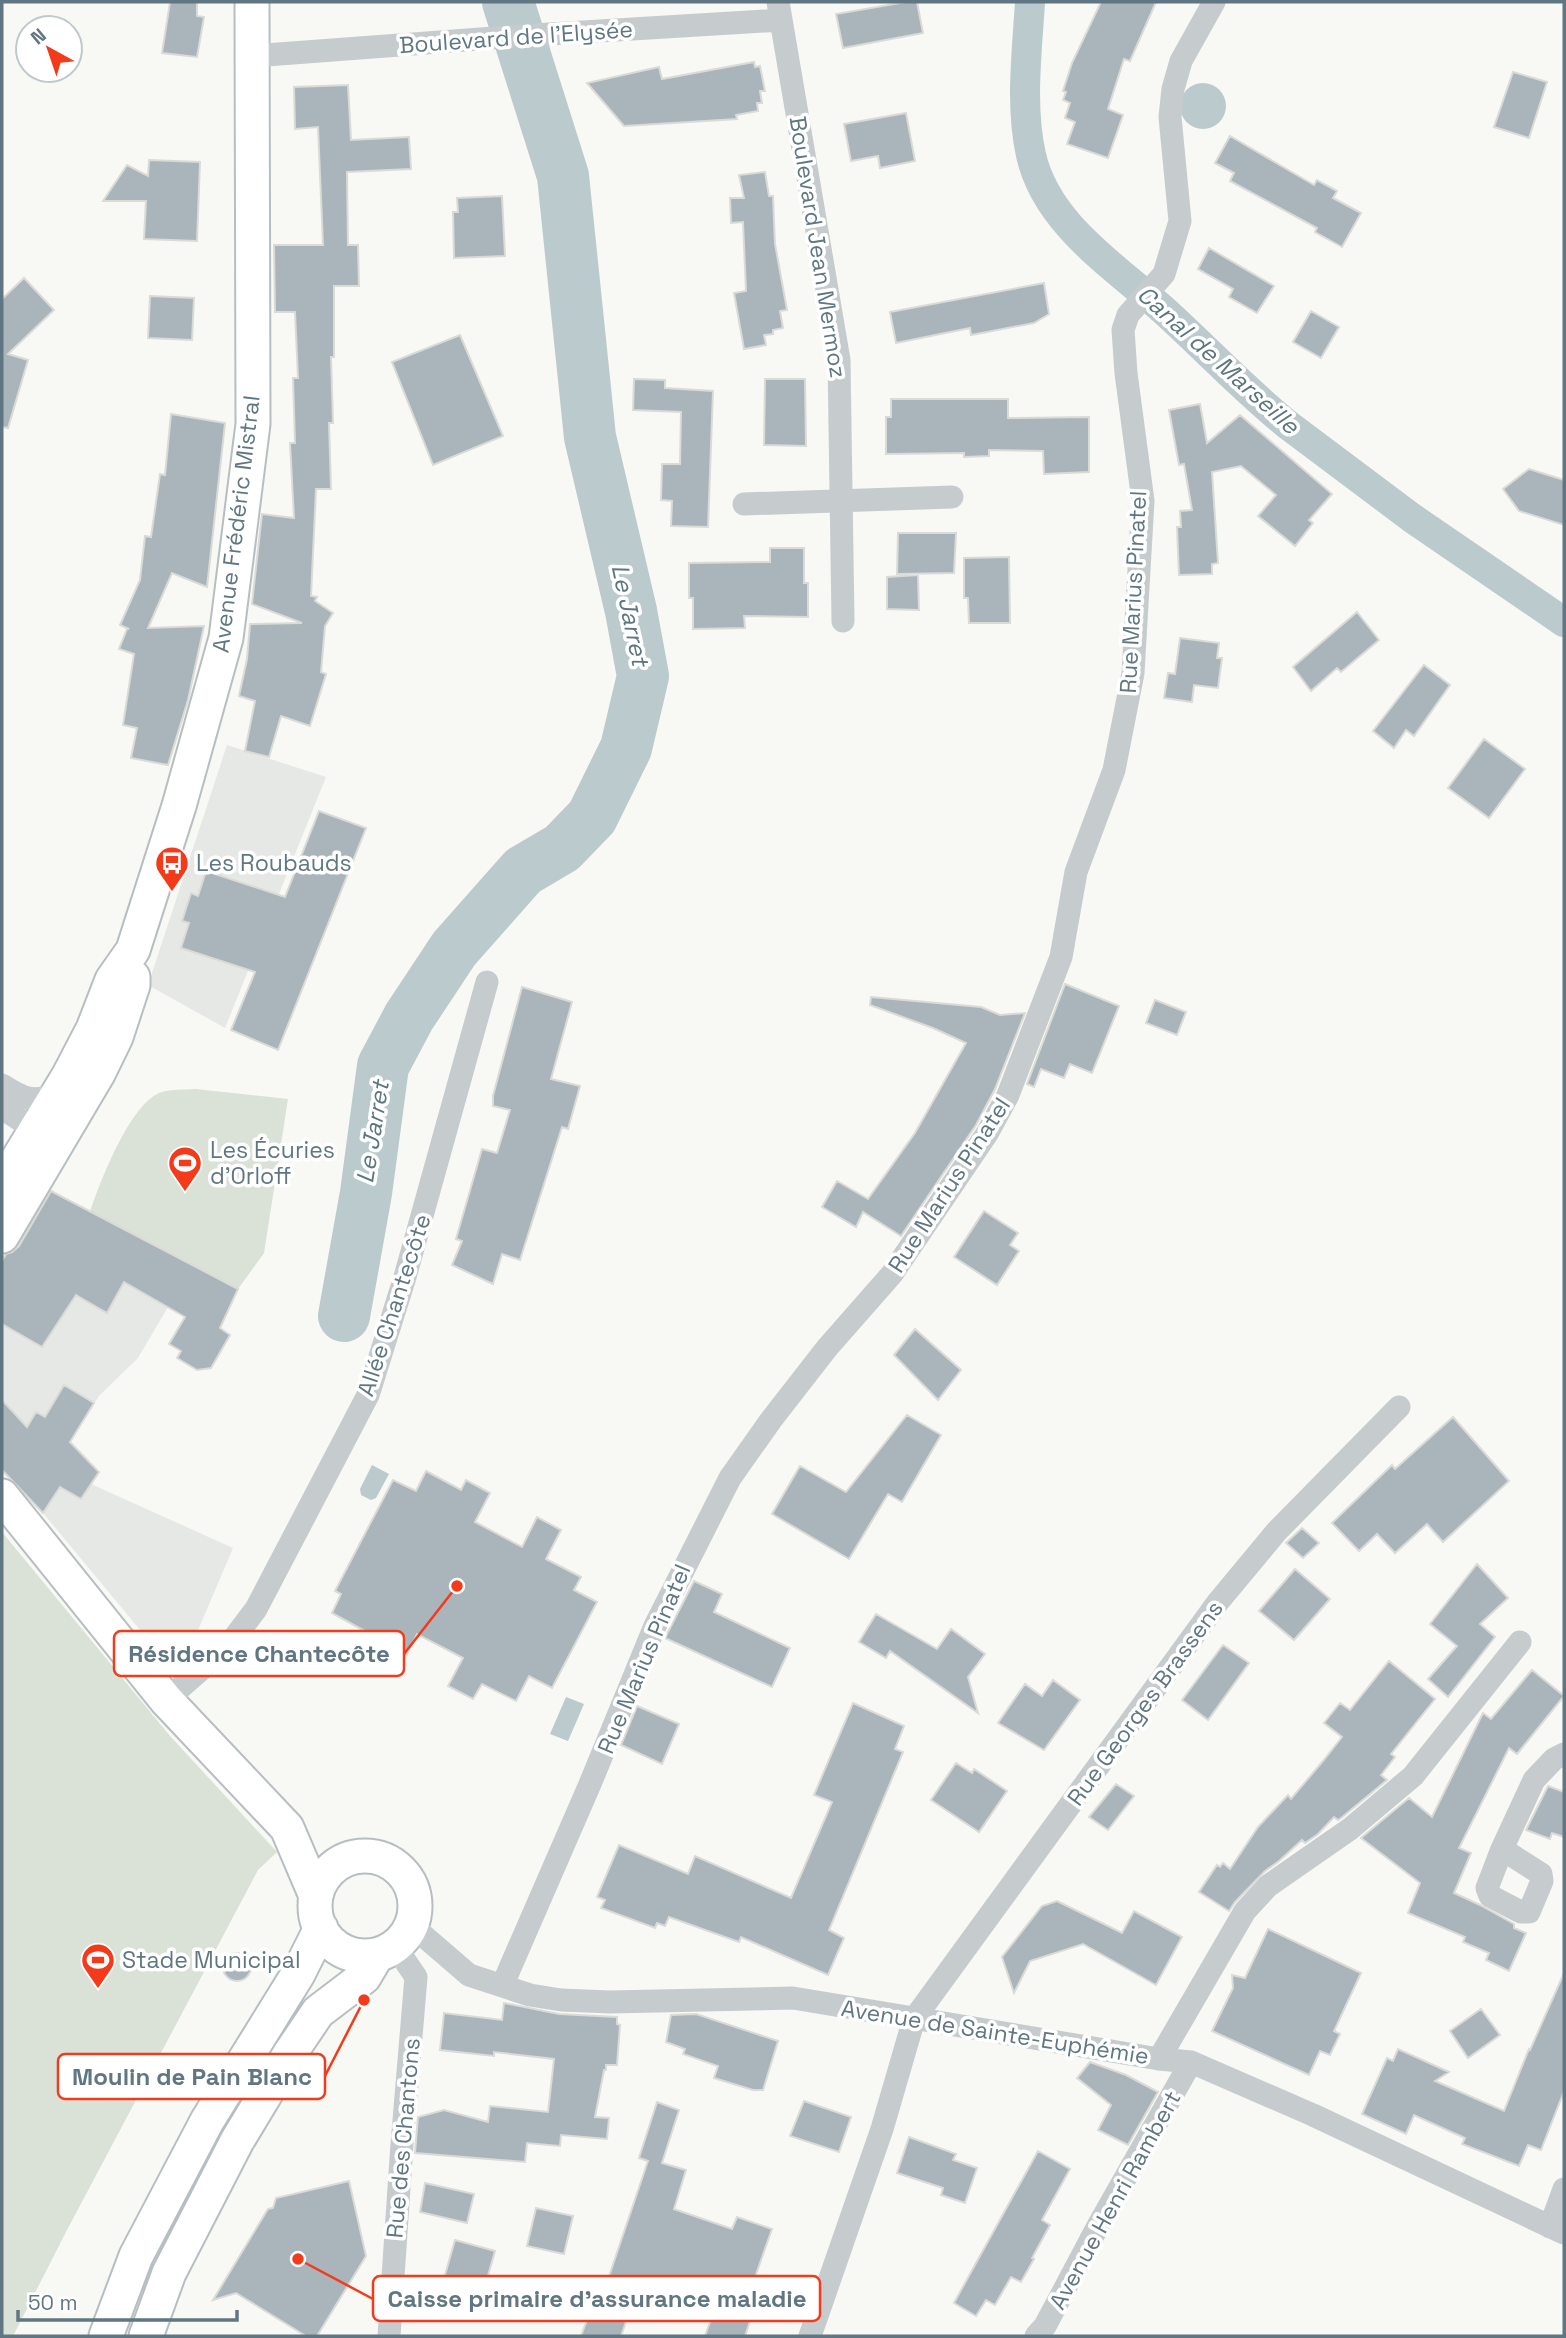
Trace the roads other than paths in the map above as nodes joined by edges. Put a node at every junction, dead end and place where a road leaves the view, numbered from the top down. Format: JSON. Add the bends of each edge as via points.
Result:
{"nodes":[{"id":1,"x":253,"y":2,"type":"edge"},
{"id":2,"x":1214,"y":2,"type":"edge"},
{"id":3,"x":779,"y":11,"type":"edge"},
{"id":4,"x":252,"y":56,"type":"junction"},
{"id":5,"x":952,"y":497,"type":"dead end"},
{"id":6,"x":842,"y":501,"type":"junction"},
{"id":7,"x":744,"y":504,"type":"dead end"},
{"id":8,"x":843,"y":621,"type":"dead end"},
{"id":9,"x":487,"y":982,"type":"dead end"},
{"id":10,"x":2,"y":1085,"type":"edge"},
{"id":11,"x":68,"y":1101,"type":"junction"},
{"id":12,"x":2,"y":1108,"type":"edge"},
{"id":13,"x":46,"y":1138,"type":"junction"},
{"id":14,"x":2,"y":1143,"type":"edge"},
{"id":15,"x":3,"y":1182,"type":"edge"},
{"id":16,"x":2,"y":1236,"type":"edge"},
{"id":17,"x":1399,"y":1407,"type":"dead end"},
{"id":18,"x":2,"y":1496,"type":"edge"},
{"id":19,"x":1520,"y":1642,"type":"dead end"},
{"id":20,"x":166,"y":1700,"type":"junction"},
{"id":21,"x":1564,"y":1754,"type":"edge"},
{"id":22,"x":287,"y":1828,"type":"junction"},
{"id":23,"x":1502,"y":1849,"type":"dead end"},
{"id":24,"x":354,"y":1857,"type":"junction"},
{"id":25,"x":316,"y":1896,"type":"junction"},
{"id":26,"x":321,"y":1928,"type":"junction"},
{"id":27,"x":394,"y":1942,"type":"junction"},
{"id":28,"x":503,"y":1984,"type":"junction"},
{"id":29,"x":914,"y":2019,"type":"junction"},
{"id":30,"x":1159,"y":2059,"type":"junction"},
{"id":31,"x":1191,"y":2062,"type":"junction"},
{"id":32,"x":1564,"y":2189,"type":"edge"},
{"id":33,"x":1557,"y":2230,"type":"edge"},
{"id":34,"x":106,"y":2336,"type":"edge"},
{"id":35,"x":146,"y":2336,"type":"edge"},
{"id":36,"x":388,"y":2336,"type":"edge"},
{"id":37,"x":810,"y":2336,"type":"edge"},
{"id":38,"x":1036,"y":2336,"type":"edge"}],
"edges":[{"from":1,"to":4,"type":"street","name":"Avenue Frédéric Mistral"},
{"from":2,"to":28,"type":"street","name":"Rue Marius Pinatel","via":[[1181,61],[1173,89],[1170,117],[1180,221],[1164,274],[1128,314],[1123,330],[1143,502],[1133,673],[1114,769],[1076,873],[1061,957],[1008,1095],[988,1132],[892,1274],[827,1349],[730,1478],[655,1626]]},
{"from":3,"to":4,"type":"street","name":"Boulevard de l'Elysée"},
{"from":3,"to":6,"type":"street","name":"Boulevard Jean Mermoz","via":[[839,360]]},
{"from":4,"to":11,"type":"street","name":"Avenue Frédéric Mistral","via":[[253,424],[226,638],[133,950],[112,980]]},
{"from":5,"to":6,"type":"street"},
{"from":6,"to":7,"type":"street"},
{"from":6,"to":8,"type":"street","name":"Boulevard Jean Mermoz"},
{"from":9,"to":20,"type":"street","name":"Allée Chantecôte","via":[[368,1395],[256,1609],[228,1646]]},
{"from":10,"to":11,"type":"street","via":[[19,1096]]},
{"from":11,"to":13,"type":"street","name":"Avenue Frédéric Mistral"},
{"from":12,"to":13,"type":"street"},
{"from":13,"to":15,"type":"street","name":"Avenue Frédéric Mistral"},
{"from":13,"to":16,"type":"street","name":"Avenue Frédéric Mistral"},
{"from":14,"to":15,"type":"street","via":[[6,1150]]},
{"from":17,"to":29,"type":"street","name":"Rue Georges Brassens","via":[[1277,1531],[1218,1602]]},
{"from":18,"to":20,"type":"street"},
{"from":19,"to":30,"type":"street","via":[[1413,1776],[1350,1829],[1268,1886],[1245,1911]]},
{"from":20,"to":22,"type":"street"},
{"from":21,"to":23,"type":"street","via":[[1534,1780]]},
{"from":22,"to":24,"type":"street"},
{"from":22,"to":25,"type":"street"},
{"from":24,"to":25,"type":"street","via":[[329,1871]]},
{"from":24,"to":27,"type":"street","via":[[385,1859],[403,1874],[414,1894],[415,1910]]},
{"from":25,"to":26,"type":"street"},
{"from":26,"to":27,"type":"street","via":[[330,1942],[360,1956]]},
{"from":26,"to":34,"type":"street","via":[[298,1974],[207,2121],[149,2231]]},
{"from":27,"to":28,"type":"street","name":"Avenue de Sainte-Euphémie","via":[[469,1975]]},
{"from":27,"to":35,"type":"street","via":[[364,1977],[318,2012],[269,2087],[169,2273]]},
{"from":27,"to":36,"type":"street","name":"Rue des Chantons","via":[[416,1977]]},
{"from":28,"to":29,"type":"street","name":"Avenue de Sainte-Euphémie","via":[[561,2000],[793,1998]]},
{"from":29,"to":30,"type":"street","name":"Avenue de Sainte-Euphémie"},
{"from":29,"to":37,"type":"street","name":"Rue Georges Brassens","via":[[882,2129]]},
{"from":30,"to":31,"type":"street","name":"Avenue de Sainte-Euphémie"},
{"from":31,"to":33,"type":"street","name":"Avenue de Sainte-Euphémie"},
{"from":31,"to":38,"type":"street","name":"Avenue Henri Rambert"},
{"from":32,"to":33,"type":"street"}]}
